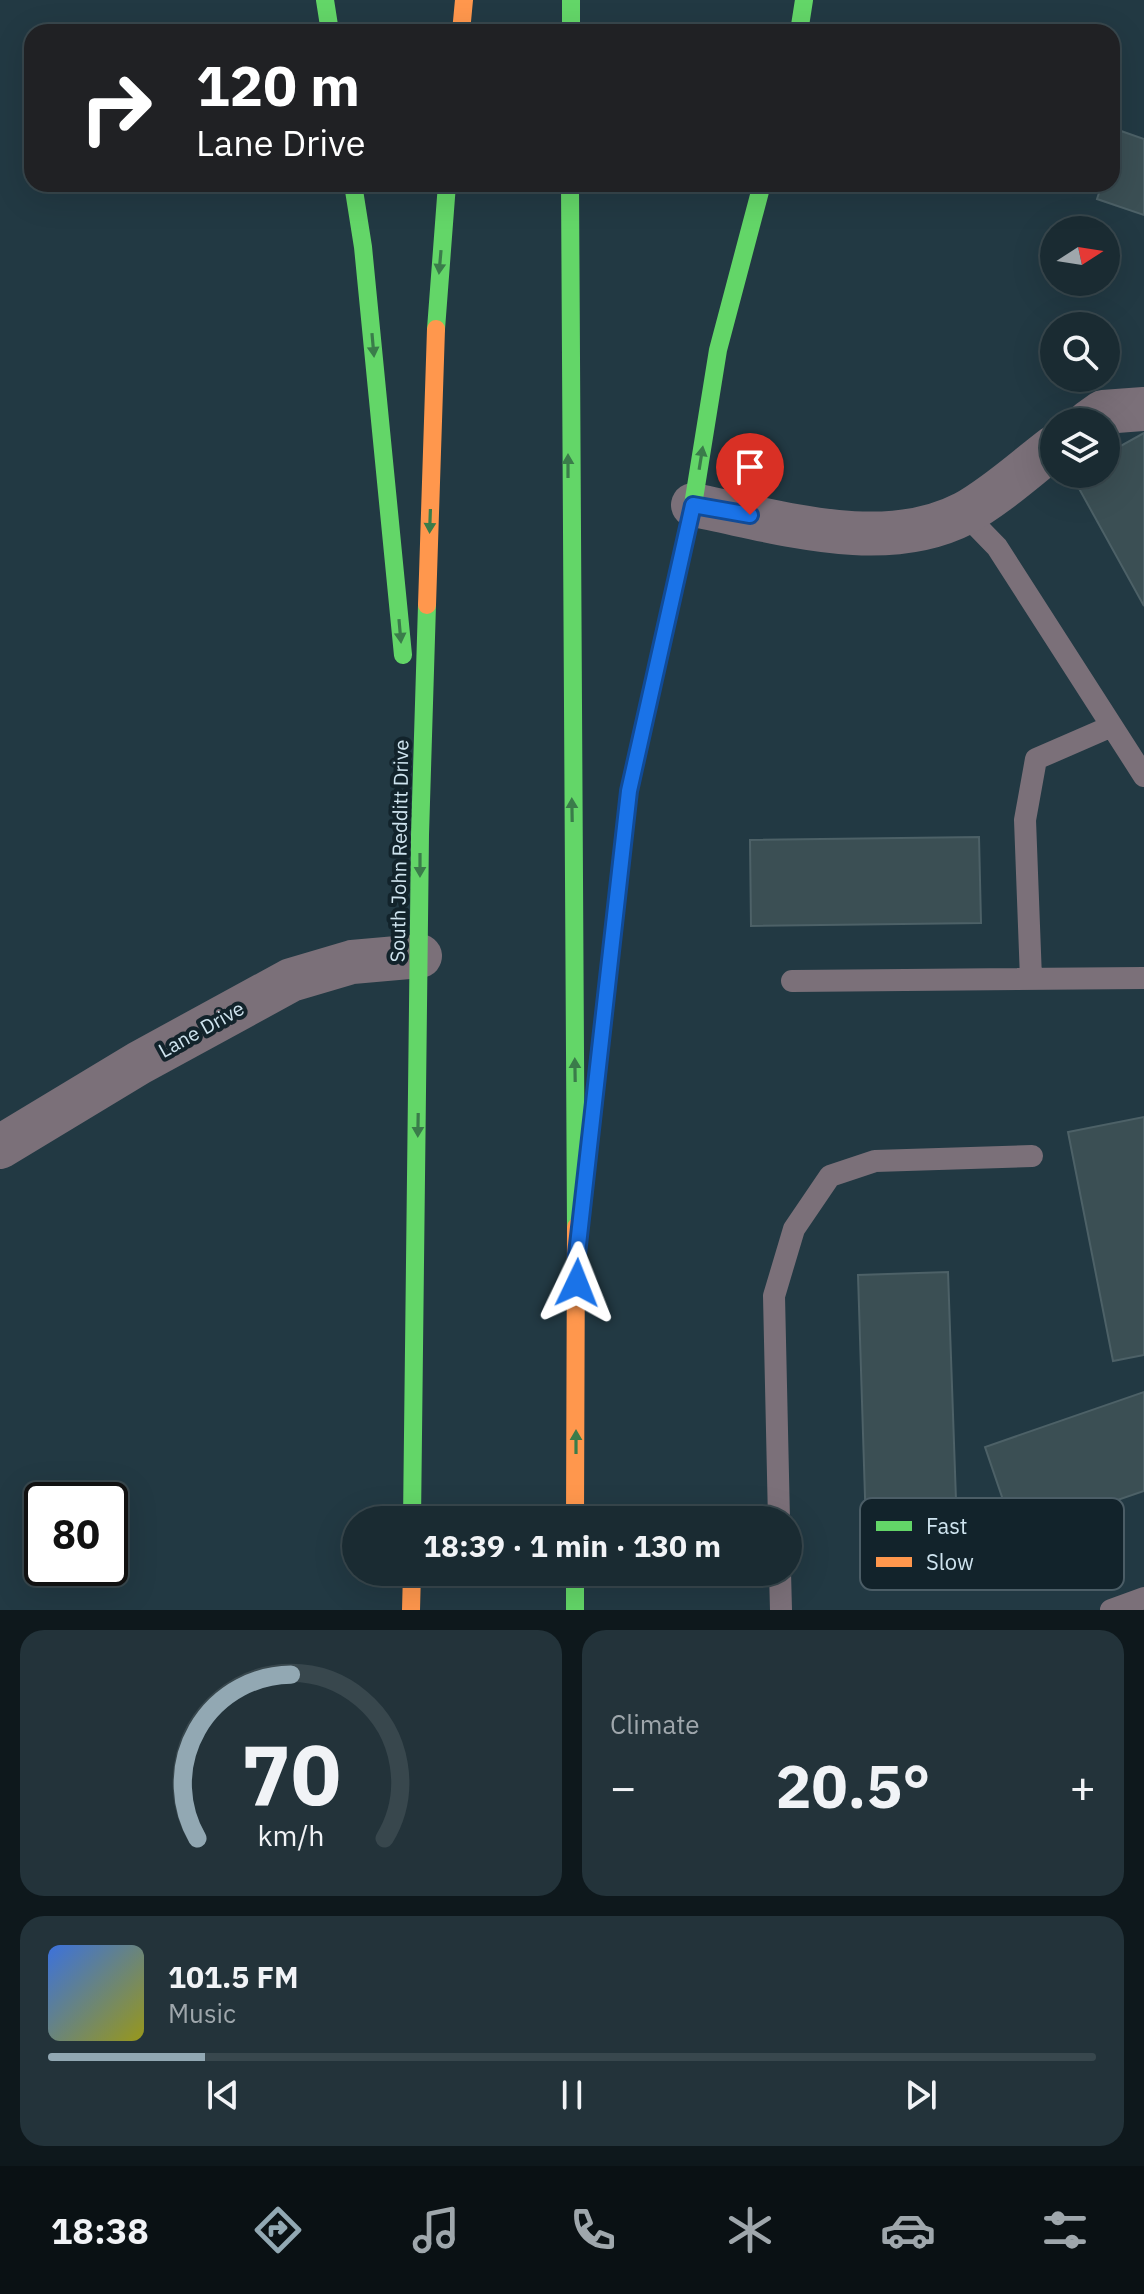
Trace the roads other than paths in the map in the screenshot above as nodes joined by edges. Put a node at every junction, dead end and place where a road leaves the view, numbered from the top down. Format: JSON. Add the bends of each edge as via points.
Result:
{"nodes":[{"id":1,"x":325,"y":0,"type":"edge"},
{"id":2,"x":464,"y":0,"type":"edge"},
{"id":3,"x":571,"y":0,"type":"edge"},
{"id":4,"x":804,"y":0,"type":"edge"},
{"id":5,"x":329,"y":24,"type":"edge"},
{"id":6,"x":462,"y":24,"type":"edge"},
{"id":7,"x":571,"y":24,"type":"edge"},
{"id":8,"x":800,"y":24,"type":"edge"},
{"id":9,"x":354,"y":192,"type":"edge"},
{"id":10,"x":446,"y":192,"type":"edge"},
{"id":11,"x":570,"y":192,"type":"edge"},
{"id":12,"x":760,"y":192,"type":"edge"},
{"id":13,"x":1144,"y":409,"type":"edge"},
{"id":14,"x":1120,"y":411,"type":"edge"},
{"id":15,"x":1040,"y":457,"type":"edge"},
{"id":16,"x":693,"y":505,"type":"junction"},
{"id":17,"x":964,"y":513,"type":"junction"},
{"id":18,"x":1112,"y":726,"type":"junction"},
{"id":19,"x":1144,"y":776,"type":"edge"},
{"id":20,"x":420,"y":835,"type":"junction"},
{"id":21,"x":420,"y":956,"type":"junction"},
{"id":22,"x":1144,"y":978,"type":"edge"},
{"id":23,"x":1031,"y":979,"type":"junction"},
{"id":24,"x":792,"y":981,"type":"dead end"},
{"id":25,"x":0,"y":1147,"type":"edge"},
{"id":26,"x":1032,"y":1156,"type":"dead end"},
{"id":27,"x":577,"y":1254,"type":"junction"},
{"id":28,"x":412,"y":1506,"type":"edge"},
{"id":29,"x":575,"y":1506,"type":"edge"},
{"id":30,"x":779,"y":1506,"type":"edge"},
{"id":31,"x":412,"y":1586,"type":"edge"},
{"id":32,"x":575,"y":1586,"type":"edge"},
{"id":33,"x":780,"y":1586,"type":"edge"},
{"id":34,"x":1144,"y":1598,"type":"edge"},
{"id":35,"x":411,"y":1610,"type":"edge"},
{"id":36,"x":575,"y":1610,"type":"edge"},
{"id":37,"x":781,"y":1610,"type":"edge"},
{"id":38,"x":1111,"y":1610,"type":"edge"}],
"edges":[{"from":1,"to":5,"type":"highway"},
{"from":2,"to":6,"type":"highway"},
{"from":3,"to":7,"type":"highway"},
{"from":4,"to":8,"type":"highway"},
{"from":9,"to":20,"type":"highway","one_way":true},
{"from":10,"to":20,"type":"highway","name":"South John Redditt Drive","one_way":true,"via":[[437,286]]},
{"from":27,"to":11,"type":"highway","one_way":true,"via":[[567,519]]},
{"from":16,"to":12,"type":"highway","one_way":true,"via":[[718,350]]},
{"from":13,"to":14,"type":"street"},
{"from":15,"to":17,"type":"street"},
{"from":16,"to":17,"type":"street","via":[[839,533],[912,530]]},
{"from":16,"to":27,"type":"highway","via":[[629,791]]},
{"from":17,"to":18,"type":"lane","via":[[997,547]]},
{"from":18,"to":19,"type":"lane"},
{"from":18,"to":23,"type":"lane","via":[[1036,759],[1025,820]]},
{"from":20,"to":21,"type":"highway","name":"South John Redditt Drive","one_way":true},
{"from":21,"to":25,"type":"street","name":"Lane Drive","via":[[352,962],[291,980]]},
{"from":21,"to":28,"type":"highway","name":"South John Redditt Drive","one_way":true},
{"from":22,"to":23,"type":"lane"},
{"from":23,"to":24,"type":"lane"},
{"from":26,"to":30,"type":"lane","via":[[875,1161],[830,1176],[794,1229],[774,1296]]},
{"from":29,"to":27,"type":"highway","one_way":true},
{"from":31,"to":35,"type":"highway"},
{"from":32,"to":36,"type":"highway"},
{"from":33,"to":37,"type":"lane"},
{"from":34,"to":38,"type":"lane"}]}
